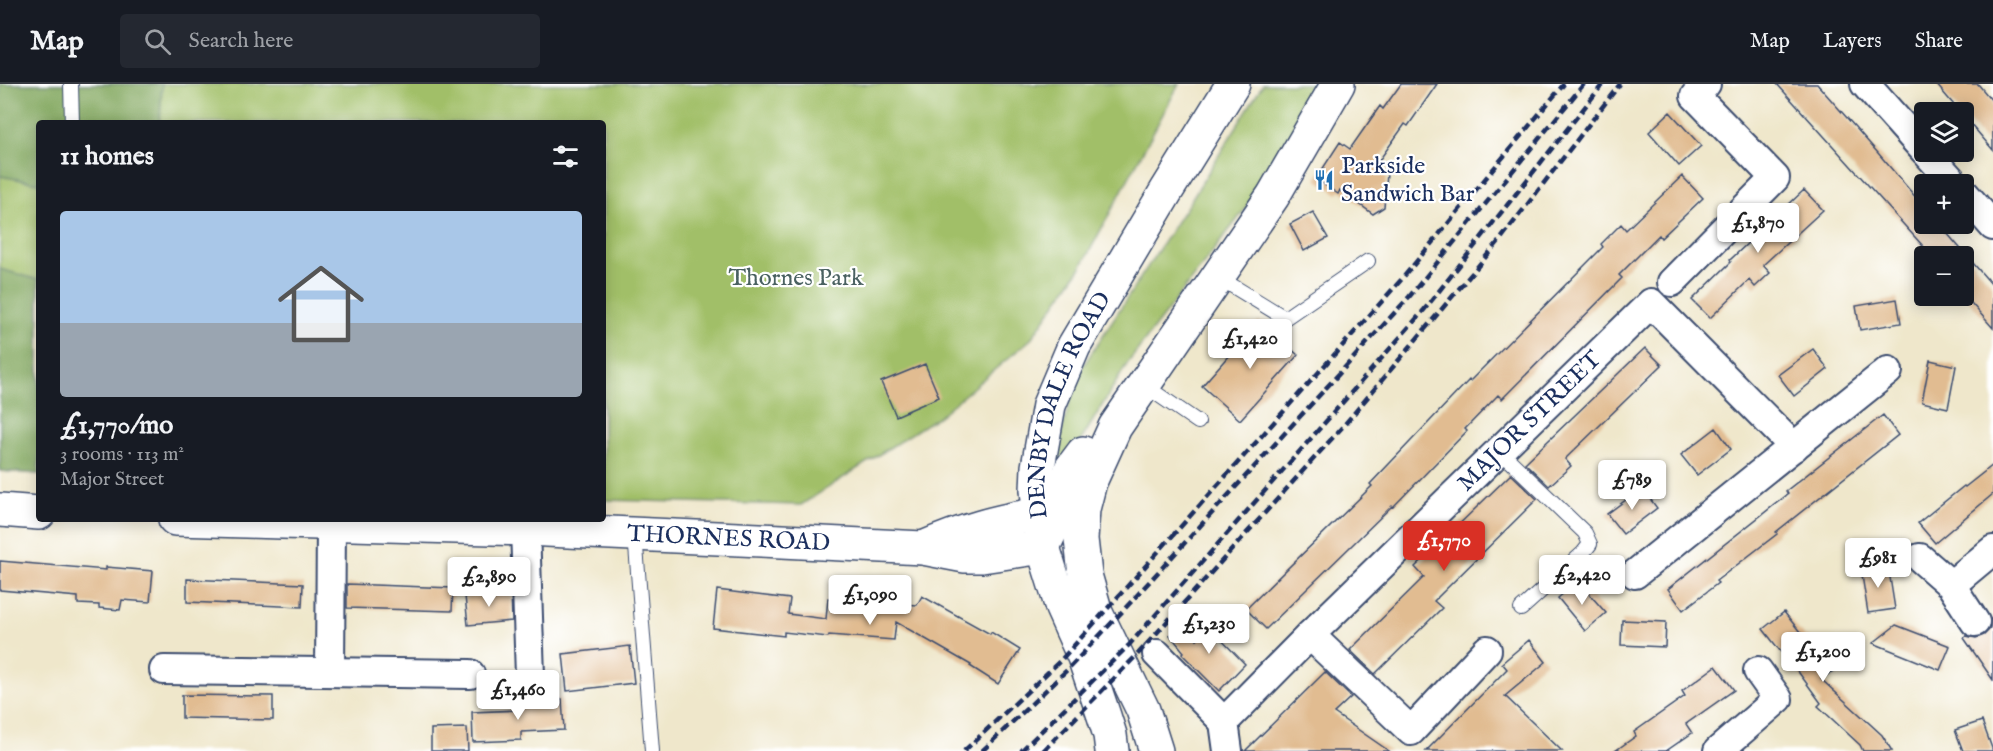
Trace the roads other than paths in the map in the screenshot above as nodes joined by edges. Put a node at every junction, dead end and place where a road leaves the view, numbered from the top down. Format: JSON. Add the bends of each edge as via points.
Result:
{"nodes":[{"id":1,"x":71,"y":84,"type":"edge"},
{"id":2,"x":1233,"y":84,"type":"edge"},
{"id":3,"x":1338,"y":84,"type":"edge"},
{"id":4,"x":1865,"y":84,"type":"edge"},
{"id":5,"x":1701,"y":90,"type":"edge"},
{"id":6,"x":72,"y":120,"type":"edge"},
{"id":7,"x":1914,"y":139,"type":"edge"},
{"id":8,"x":1935,"y":162,"type":"edge"},
{"id":9,"x":1946,"y":174,"type":"edge"},
{"id":10,"x":1974,"y":205,"type":"edge"},
{"id":11,"x":1993,"y":226,"type":"edge"},
{"id":12,"x":1368,"y":261,"type":"dead end"},
{"id":13,"x":1218,"y":277,"type":"junction"},
{"id":14,"x":1672,"y":282,"type":"dead end"},
{"id":15,"x":1888,"y":372,"type":"dead end"},
{"id":16,"x":1144,"y":385,"type":"junction"},
{"id":17,"x":1198,"y":422,"type":"dead end"},
{"id":18,"x":1114,"y":427,"type":"junction"},
{"id":19,"x":1794,"y":447,"type":"junction"},
{"id":20,"x":1499,"y":450,"type":"junction"},
{"id":21,"x":0,"y":510,"type":"edge"},
{"id":22,"x":36,"y":513,"type":"edge"},
{"id":23,"x":331,"y":522,"type":"joint"},
{"id":24,"x":1045,"y":528,"type":"junction"},
{"id":25,"x":525,"y":529,"type":"junction"},
{"id":26,"x":635,"y":534,"type":"junction"},
{"id":27,"x":1082,"y":539,"type":"junction"},
{"id":28,"x":1993,"y":550,"type":"edge"},
{"id":29,"x":1920,"y":558,"type":"dead end"},
{"id":30,"x":1635,"y":574,"type":"dead end"},
{"id":31,"x":1951,"y":585,"type":"junction"},
{"id":32,"x":1521,"y":609,"type":"dead end"},
{"id":33,"x":1975,"y":622,"type":"dead end"},
{"id":34,"x":1310,"y":634,"type":"junction"},
{"id":35,"x":1487,"y":650,"type":"dead end"},
{"id":36,"x":1157,"y":654,"type":"dead end"},
{"id":37,"x":164,"y":670,"type":"dead end"},
{"id":38,"x":330,"y":672,"type":"junction"},
{"id":39,"x":1758,"y":672,"type":"dead end"},
{"id":40,"x":470,"y":674,"type":"dead end"},
{"id":41,"x":530,"y":676,"type":"dead end"},
{"id":42,"x":1224,"y":722,"type":"junction"},
{"id":43,"x":652,"y":751,"type":"edge"},
{"id":44,"x":1112,"y":751,"type":"edge"},
{"id":45,"x":1156,"y":751,"type":"edge"},
{"id":46,"x":1228,"y":751,"type":"edge"},
{"id":47,"x":1718,"y":751,"type":"edge"}],
"edges":[{"from":1,"to":6,"type":"lane"},
{"from":2,"to":24,"type":"main road","name":"DENBY DALE ROAD","via":[[1074,346],[1049,405],[1037,490]]},
{"from":3,"to":13,"type":"main road","name":"DENBY DALE ROAD","via":[[1273,196]]},
{"from":4,"to":7,"type":"street"},
{"from":5,"to":14,"type":"street","via":[[1775,178]]},
{"from":8,"to":9,"type":"street"},
{"from":10,"to":11,"type":"street"},
{"from":12,"to":13,"type":"lane","via":[[1285,318]]},
{"from":13,"to":16,"type":"main road","name":"DENBY DALE ROAD"},
{"from":15,"to":19,"type":"street"},
{"from":16,"to":17,"type":"lane"},
{"from":16,"to":18,"type":"main road","name":"DENBY DALE ROAD"},
{"from":18,"to":24,"type":"main road","via":[[1071,469]]},
{"from":18,"to":27,"type":"main road","name":"DENBY DALE ROAD","via":[[1090,482],[1083,509]]},
{"from":19,"to":20,"type":"street","name":"MAJOR STREET","via":[[1651,303]]},
{"from":19,"to":30,"type":"street"},
{"from":20,"to":32,"type":"lane","via":[[1585,533],[1590,544]]},
{"from":20,"to":34,"type":"street","name":"MAJOR STREET"},
{"from":21,"to":22,"type":"main road"},
{"from":23,"to":25,"type":"main road","name":"THORNES ROAD"},
{"from":23,"to":38,"type":"street"},
{"from":24,"to":26,"type":"main road","name":"THORNES ROAD","via":[[992,522],[923,548]]},
{"from":24,"to":27,"type":"main road"},
{"from":24,"to":44,"type":"main road","name":"DENBY DALE ROAD","via":[[1065,616],[1084,657]]},
{"from":25,"to":26,"type":"main road","name":"THORNES ROAD"},
{"from":25,"to":41,"type":"street"},
{"from":26,"to":43,"type":"lane"},
{"from":27,"to":45,"type":"main road","name":"DENBY DALE ROAD","via":[[1085,574],[1096,613],[1143,710]]},
{"from":28,"to":31,"type":"street"},
{"from":29,"to":31,"type":"street"},
{"from":31,"to":33,"type":"street"},
{"from":34,"to":35,"type":"street","via":[[1411,731]]},
{"from":34,"to":42,"type":"street","name":"MAJOR STREET"},
{"from":36,"to":42,"type":"street"},
{"from":37,"to":38,"type":"street"},
{"from":38,"to":40,"type":"street"},
{"from":39,"to":47,"type":"street","via":[[1778,699]]},
{"from":42,"to":46,"type":"street"}]}
